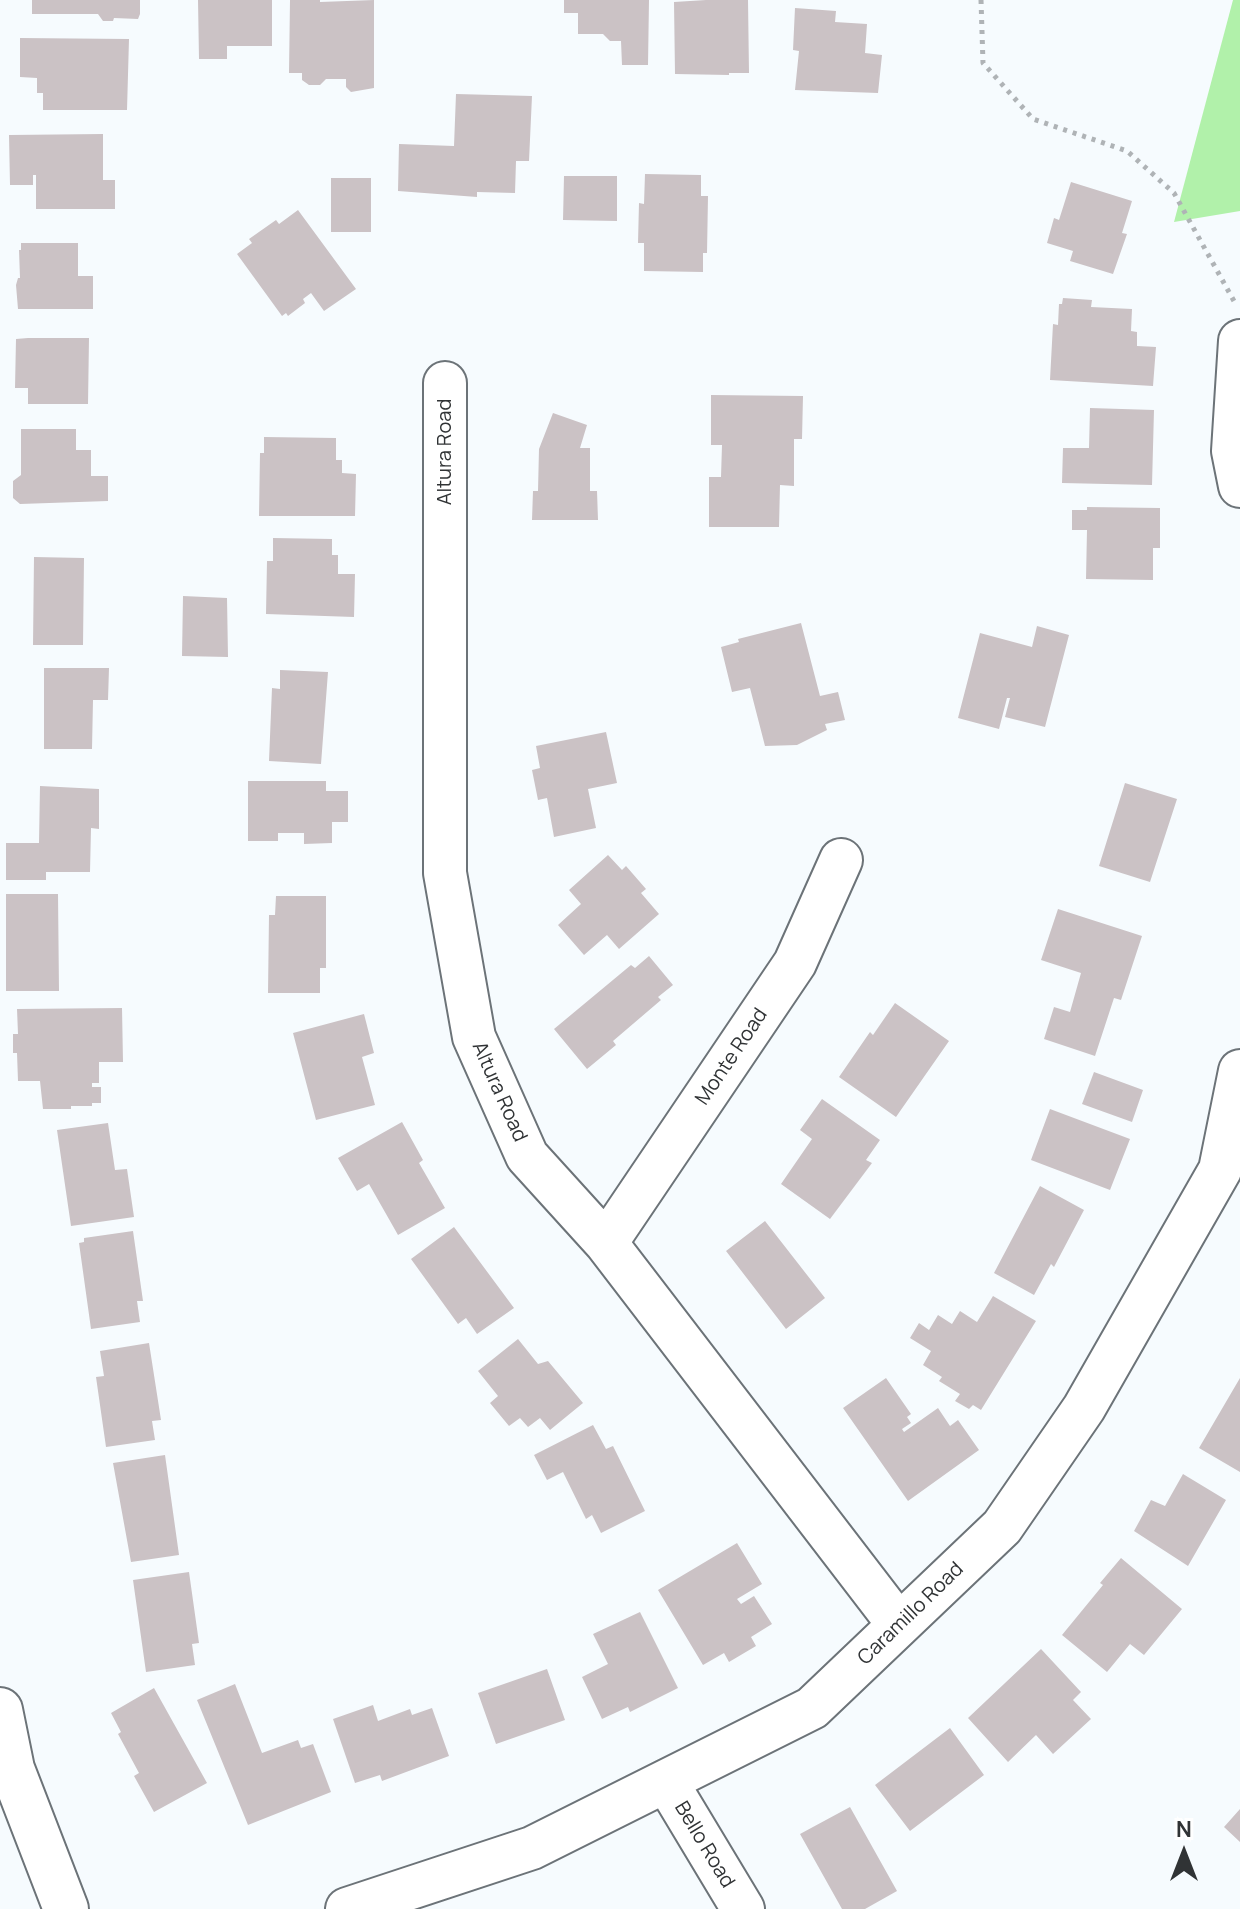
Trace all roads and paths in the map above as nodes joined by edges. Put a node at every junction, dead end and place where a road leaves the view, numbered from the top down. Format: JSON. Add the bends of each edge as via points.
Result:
{"nodes":[{"id":1,"x":981,"y":0,"type":"edge"},
{"id":2,"x":1240,"y":311,"type":"edge"},
{"id":3,"x":1240,"y":341,"type":"edge"},
{"id":4,"x":445,"y":383,"type":"dead end"},
{"id":5,"x":1240,"y":486,"type":"edge"},
{"id":6,"x":841,"y":860,"type":"dead end"},
{"id":7,"x":1240,"y":1071,"type":"edge"},
{"id":8,"x":606,"y":1243,"type":"junction"},
{"id":9,"x":899,"y":1625,"type":"junction"},
{"id":10,"x":0,"y":1710,"type":"edge"},
{"id":11,"x":666,"y":1781,"type":"junction"},
{"id":12,"x":66,"y":1909,"type":"edge"},
{"id":13,"x":347,"y":1909,"type":"edge"},
{"id":14,"x":743,"y":1909,"type":"edge"}],
"edges":[{"from":1,"to":2,"type":"path","via":[[983,63],[1033,119],[1127,151],[1174,193]]},
{"from":3,"to":5,"type":"street","via":[[1233,451]]},
{"from":4,"to":8,"type":"street","name":"Altura Road","via":[[445,873],[474,1037],[527,1156]]},
{"from":6,"to":8,"type":"street","name":"Monte Road","via":[[795,963]]},
{"from":7,"to":9,"type":"street","name":"Caramillo Road","via":[[1220,1170],[1084,1408],[1002,1527]]},
{"from":8,"to":9,"type":"street","name":"Altura Road"},
{"from":9,"to":11,"type":"street","name":"Caramillo Road","via":[[812,1708]]},
{"from":10,"to":12,"type":"main road","via":[[12,1769]]},
{"from":11,"to":13,"type":"street","name":"Caramillo Road","via":[[532,1848]]},
{"from":11,"to":14,"type":"street","name":"Bello Road"}]}
